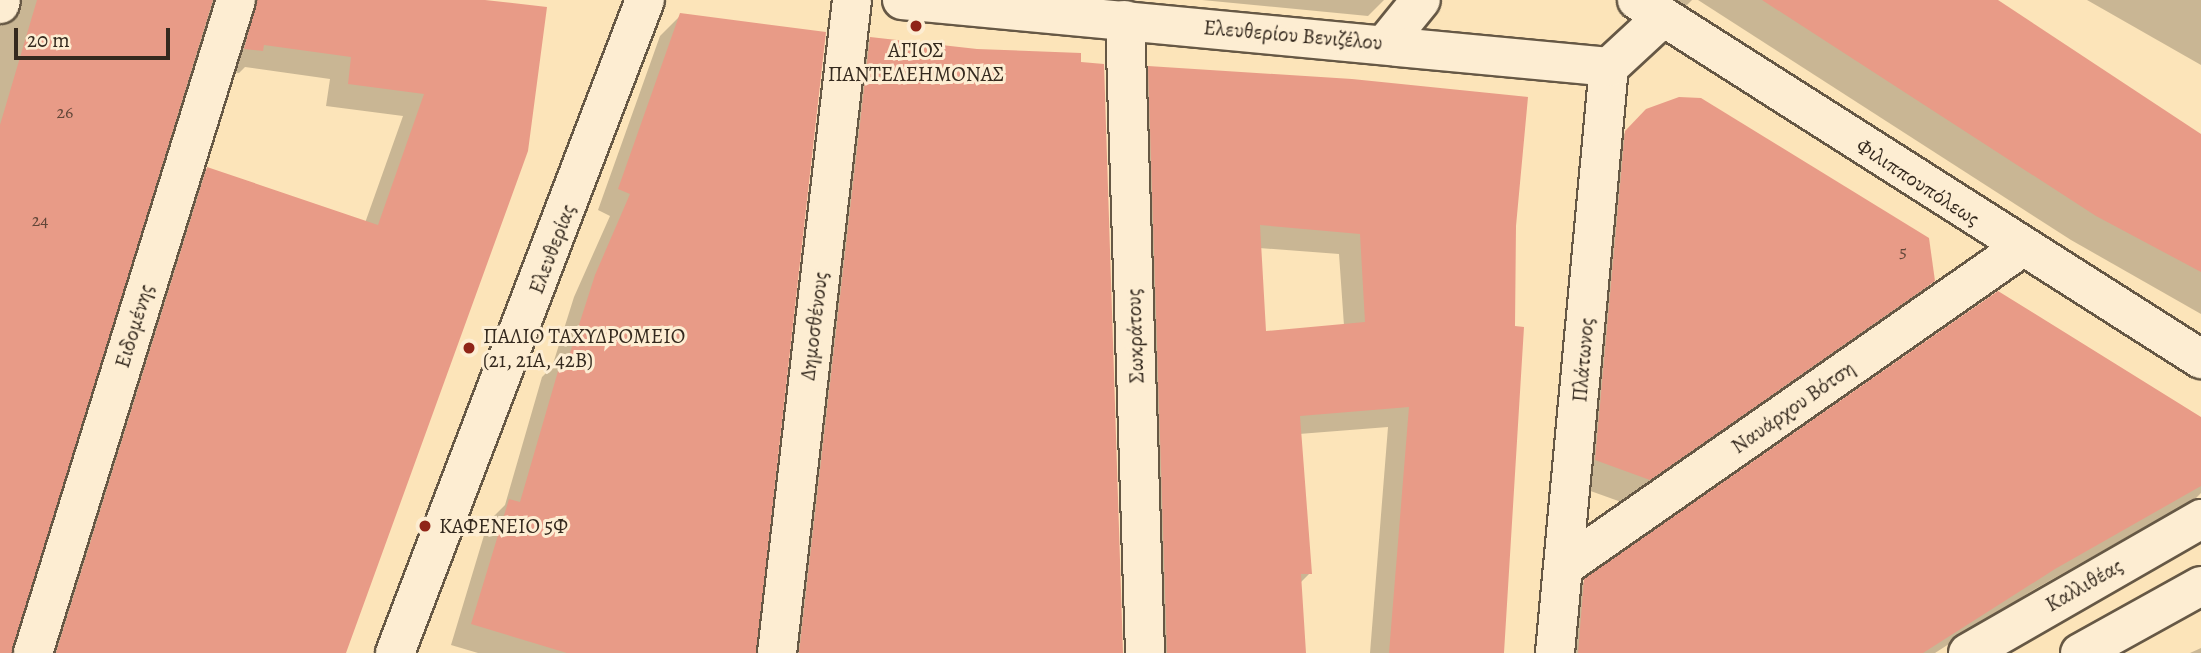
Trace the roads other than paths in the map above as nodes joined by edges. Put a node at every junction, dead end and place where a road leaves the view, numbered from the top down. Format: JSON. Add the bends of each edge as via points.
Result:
{"nodes":[{"id":1,"x":236,"y":0,"type":"edge"},
{"id":2,"x":645,"y":0,"type":"edge"},
{"id":3,"x":852,"y":0,"type":"edge"},
{"id":4,"x":902,"y":0,"type":"edge"},
{"id":5,"x":1421,"y":0,"type":"edge"},
{"id":6,"x":1650,"y":8,"type":"edge"},
{"id":7,"x":1125,"y":20,"type":"junction"},
{"id":8,"x":1387,"y":43,"type":"junction"},
{"id":9,"x":1609,"y":67,"type":"junction"},
{"id":10,"x":2021,"y":248,"type":"junction"},
{"id":11,"x":2201,"y":359,"type":"edge"},
{"id":12,"x":2201,"y":519,"type":"edge"},
{"id":13,"x":1565,"y":566,"type":"junction"},
{"id":14,"x":2201,"y":586,"type":"edge"},
{"id":15,"x":33,"y":653,"type":"edge"},
{"id":16,"x":395,"y":653,"type":"edge"},
{"id":17,"x":776,"y":653,"type":"edge"},
{"id":18,"x":1144,"y":653,"type":"edge"},
{"id":19,"x":1555,"y":653,"type":"edge"},
{"id":20,"x":1968,"y":653,"type":"edge"},
{"id":21,"x":2080,"y":653,"type":"edge"}],
"edges":[{"from":1,"to":15,"type":"street","name":"Ειδομένης"},
{"from":2,"to":16,"type":"street","name":"Ελευθερίας"},
{"from":3,"to":17,"type":"street","name":"Δημοσθένους"},
{"from":4,"to":7,"type":"street","name":"Ελευθερίου Βενιζέλου"},
{"from":5,"to":8,"type":"street"},
{"from":6,"to":9,"type":"street"},
{"from":6,"to":10,"type":"street","name":"Φιλιππουπόλεως"},
{"from":7,"to":8,"type":"street","name":"Ελευθερίου Βενιζέλου"},
{"from":7,"to":18,"type":"street","name":"Σωκράτους"},
{"from":8,"to":9,"type":"street","name":"Ελευθερίου Βενιζέλου"},
{"from":9,"to":13,"type":"street","name":"Πλάτωνος"},
{"from":10,"to":11,"type":"street","name":"Φιλιππουπόλεως"},
{"from":10,"to":13,"type":"street","name":"Ναυάρχου Βότση"},
{"from":12,"to":20,"type":"street","name":"Καλλιθέας"},
{"from":13,"to":19,"type":"street","name":"Πλάτωνος"},
{"from":14,"to":21,"type":"street"}]}
